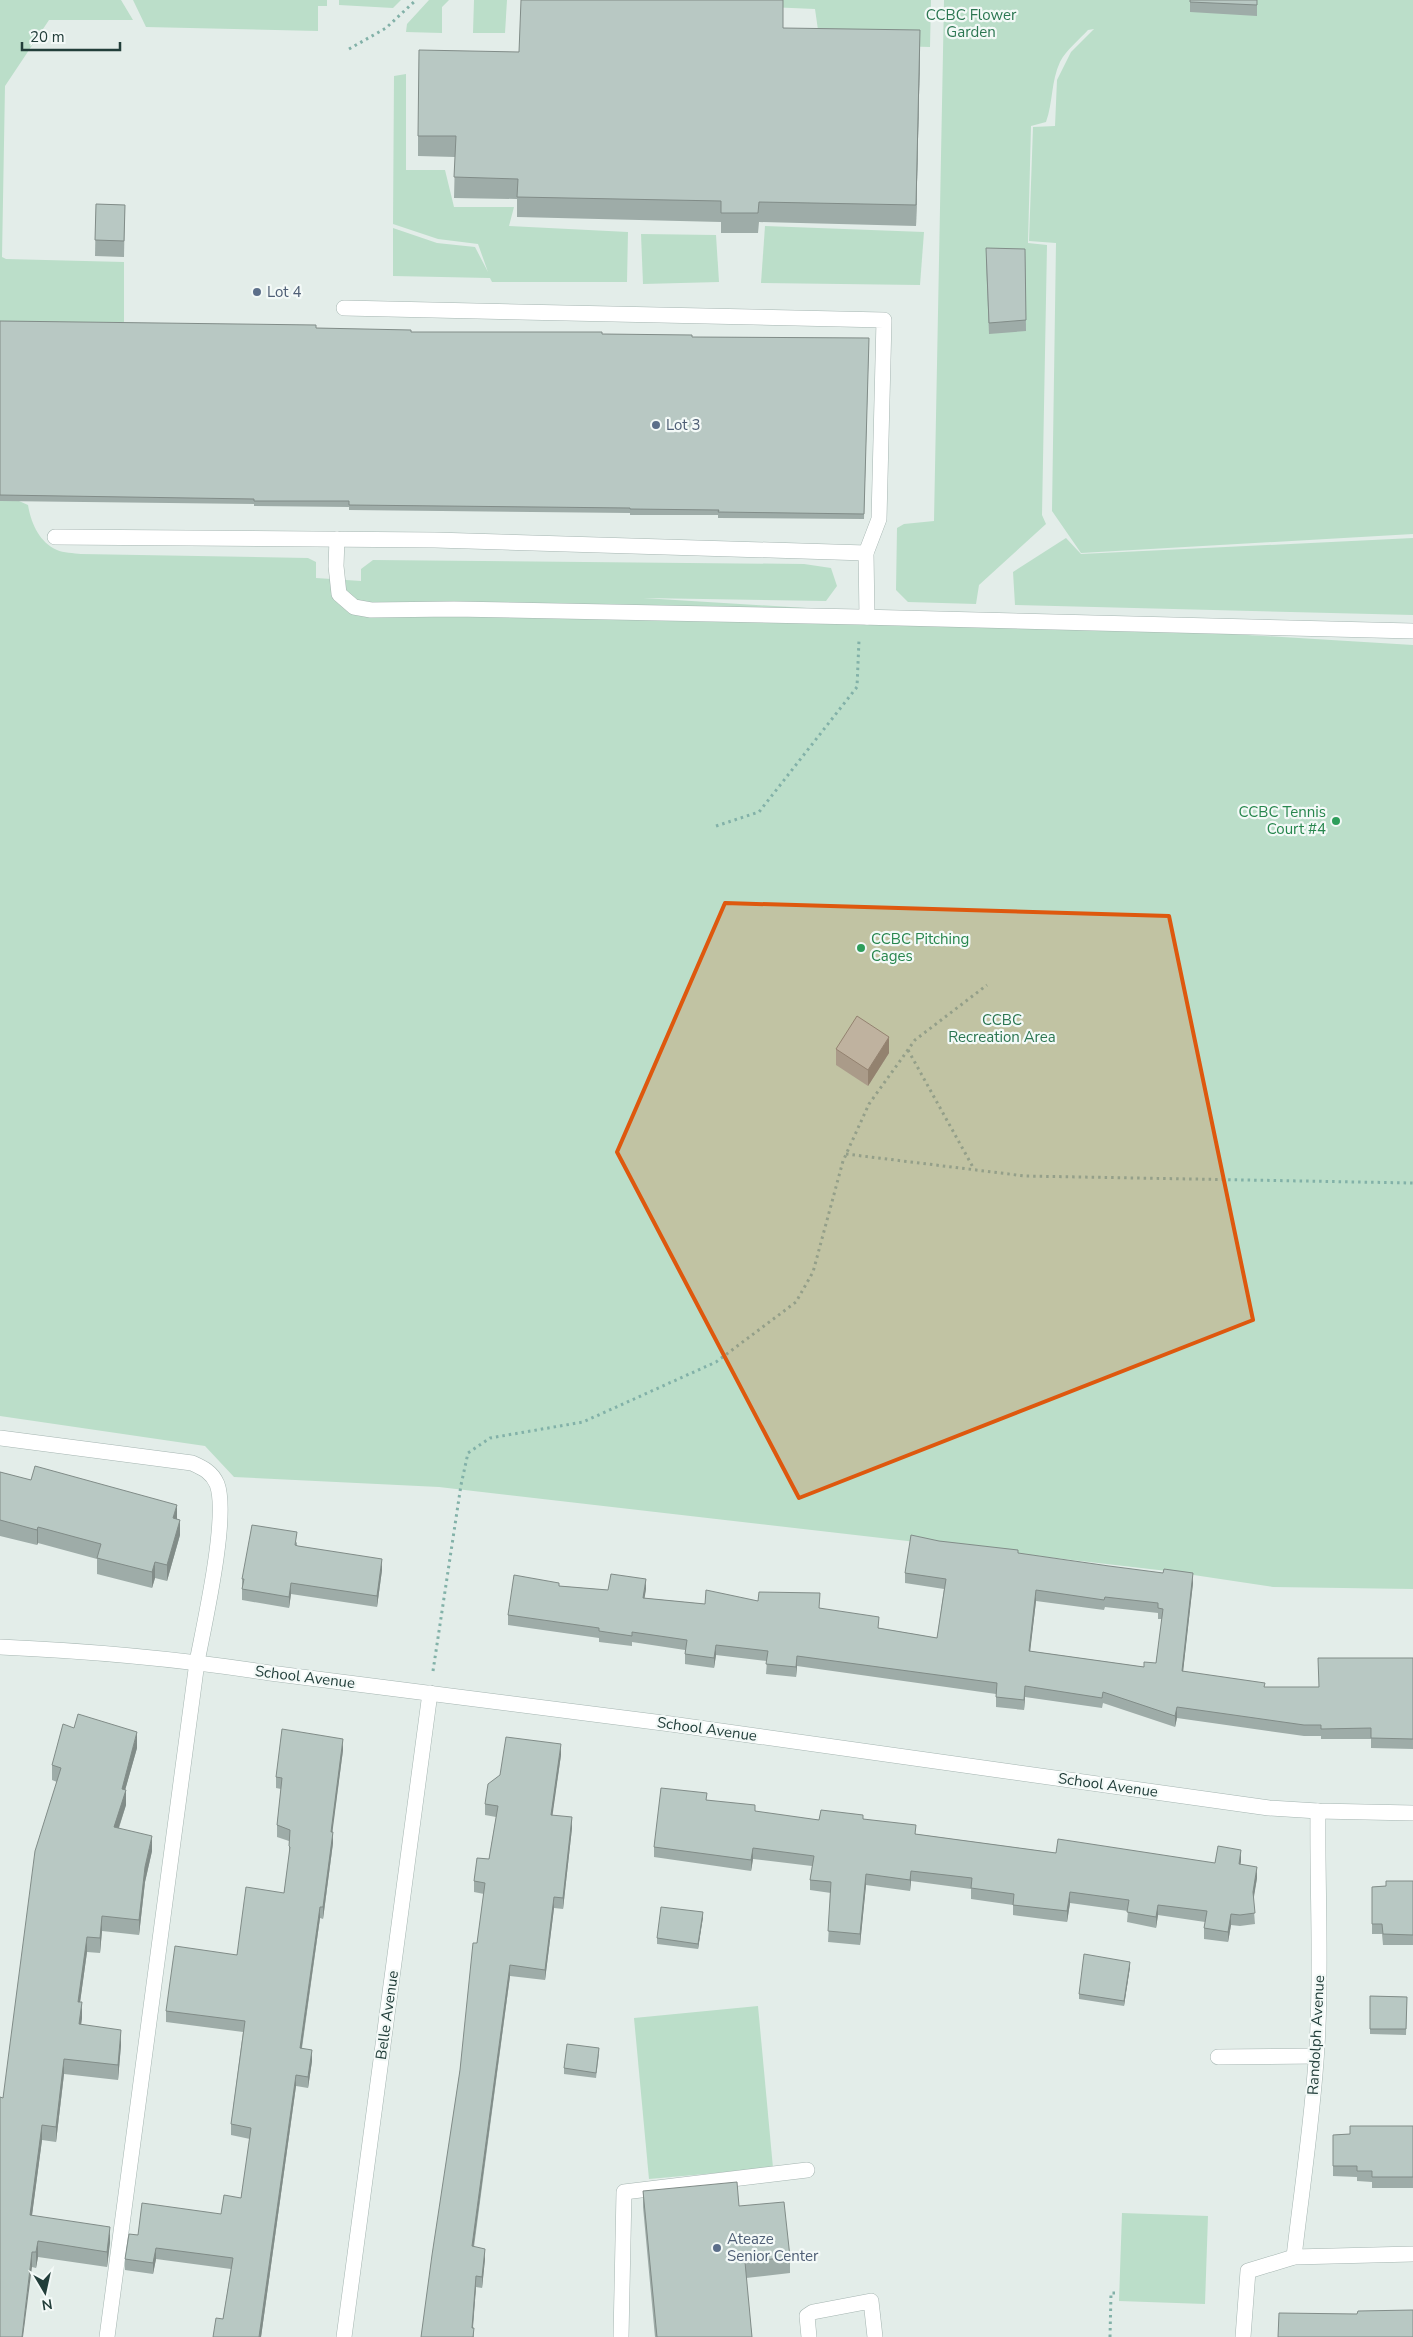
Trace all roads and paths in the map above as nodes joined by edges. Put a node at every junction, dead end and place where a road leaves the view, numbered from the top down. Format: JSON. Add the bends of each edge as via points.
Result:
{"nodes":[{"id":1,"x":416,"y":0,"type":"edge"},
{"id":2,"x":349,"y":48,"type":"dead end"},
{"id":3,"x":344,"y":308,"type":"dead end"},
{"id":4,"x":54,"y":537,"type":"dead end"},
{"id":5,"x":337,"y":539,"type":"junction"},
{"id":6,"x":866,"y":553,"type":"junction"},
{"id":7,"x":863,"y":617,"type":"junction"},
{"id":8,"x":1413,"y":630,"type":"edge"},
{"id":9,"x":716,"y":826,"type":"dead end"},
{"id":10,"x":987,"y":985,"type":"dead end"},
{"id":11,"x":908,"y":1050,"type":"junction"},
{"id":12,"x":846,"y":1154,"type":"junction"},
{"id":13,"x":974,"y":1170,"type":"junction"},
{"id":14,"x":1413,"y":1183,"type":"edge"},
{"id":15,"x":0,"y":1438,"type":"edge"},
{"id":16,"x":0,"y":1647,"type":"edge"},
{"id":17,"x":197,"y":1662,"type":"junction"},
{"id":18,"x":430,"y":1693,"type":"junction"},
{"id":19,"x":1318,"y":1811,"type":"junction"},
{"id":20,"x":1413,"y":1813,"type":"edge"},
{"id":21,"x":1316,"y":2056,"type":"junction"},
{"id":22,"x":1218,"y":2057,"type":"dead end"},
{"id":23,"x":807,"y":2170,"type":"dead end"},
{"id":24,"x":1413,"y":2254,"type":"edge"},
{"id":25,"x":1294,"y":2258,"type":"junction"},
{"id":26,"x":1119,"y":2293,"type":"dead end"},
{"id":27,"x":107,"y":2337,"type":"edge"},
{"id":28,"x":344,"y":2337,"type":"edge"},
{"id":29,"x":622,"y":2337,"type":"edge"},
{"id":30,"x":809,"y":2337,"type":"edge"},
{"id":31,"x":875,"y":2337,"type":"edge"},
{"id":32,"x":1110,"y":2337,"type":"edge"},
{"id":33,"x":1243,"y":2337,"type":"edge"}],
"edges":[{"from":1,"to":2,"type":"path","via":[[386,28]]},
{"from":3,"to":6,"type":"street","via":[[884,320],[879,519]]},
{"from":4,"to":5,"type":"street"},
{"from":5,"to":6,"type":"street","via":[[696,546]]},
{"from":5,"to":7,"type":"street","via":[[339,594],[354,607],[371,610]]},
{"from":6,"to":7,"type":"street"},
{"from":7,"to":8,"type":"street"},
{"from":7,"to":9,"type":"path","via":[[857,687],[759,812]]},
{"from":10,"to":11,"type":"path","via":[[914,1040]]},
{"from":11,"to":12,"type":"path","via":[[869,1104]]},
{"from":11,"to":13,"type":"path"},
{"from":12,"to":13,"type":"path"},
{"from":12,"to":18,"type":"path","via":[[813,1272],[796,1302],[716,1362],[584,1422],[490,1438],[468,1453]]},
{"from":13,"to":14,"type":"path","via":[[1025,1176]]},
{"from":15,"to":17,"type":"street","via":[[192,1462],[208,1470],[217,1484],[221,1508],[214,1573]]},
{"from":16,"to":17,"type":"street","name":"School Avenue"},
{"from":17,"to":18,"type":"street","name":"School Avenue"},
{"from":17,"to":27,"type":"street"},
{"from":18,"to":19,"type":"street","name":"School Avenue","via":[[1269,1808]]},
{"from":18,"to":28,"type":"street","name":"Belle Avenue"},
{"from":19,"to":20,"type":"street","name":"School Avenue"},
{"from":19,"to":21,"type":"street","name":"Randolph Avenue"},
{"from":21,"to":22,"type":"street"},
{"from":21,"to":25,"type":"street","name":"Randolph Avenue"},
{"from":23,"to":29,"type":"street","via":[[624,2192]]},
{"from":24,"to":25,"type":"street"},
{"from":25,"to":33,"type":"street","via":[[1248,2271]]},
{"from":26,"to":32,"type":"path","via":[[1111,2293]]},
{"from":30,"to":31,"type":"street","via":[[807,2316],[871,2301]]}]}
